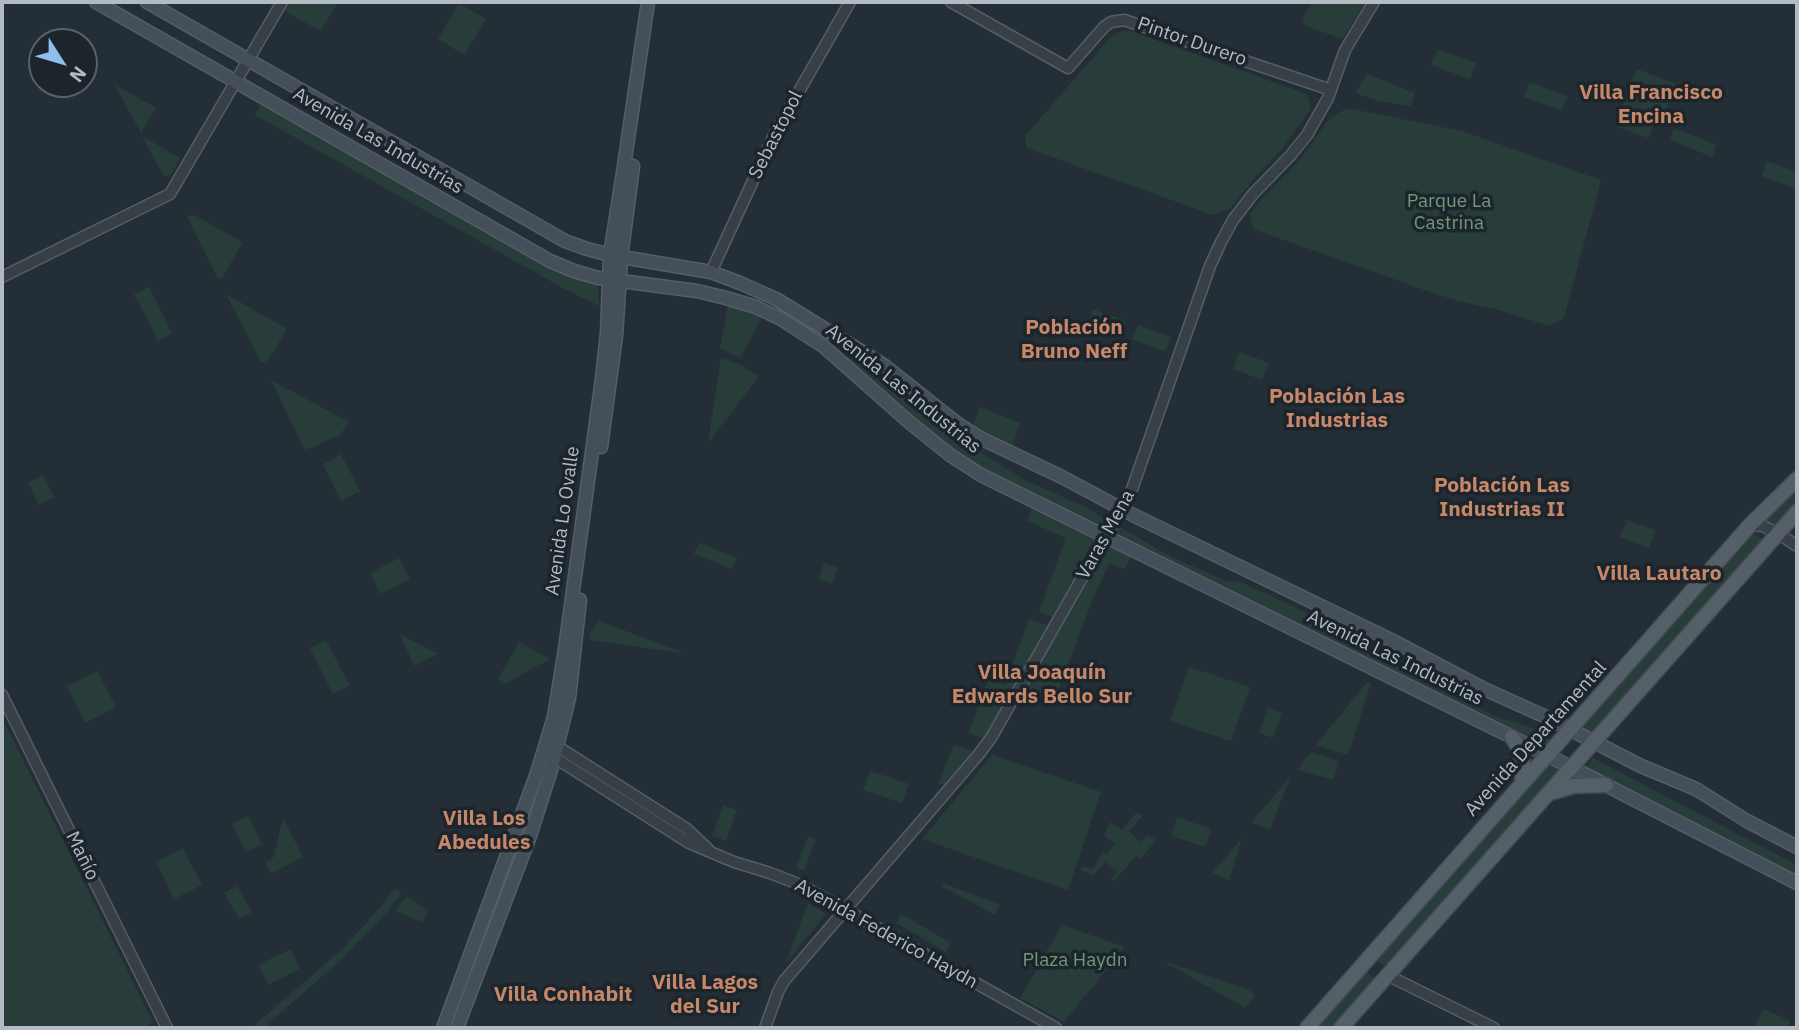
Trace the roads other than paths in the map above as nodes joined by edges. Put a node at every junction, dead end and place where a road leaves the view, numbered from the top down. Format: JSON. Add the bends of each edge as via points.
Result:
{"nodes":[{"id":1,"x":96,"y":2,"type":"edge"},
{"id":2,"x":147,"y":2,"type":"edge"},
{"id":3,"x":282,"y":2,"type":"edge"},
{"id":4,"x":648,"y":2,"type":"edge"},
{"id":5,"x":656,"y":2,"type":"edge"},
{"id":6,"x":850,"y":2,"type":"edge"},
{"id":7,"x":951,"y":2,"type":"edge"},
{"id":8,"x":1374,"y":2,"type":"edge"},
{"id":9,"x":248,"y":60,"type":"junction"},
{"id":10,"x":236,"y":82,"type":"junction"},
{"id":11,"x":1331,"y":90,"type":"junction"},
{"id":12,"x":616,"y":257,"type":"junction"},
{"id":13,"x":710,"y":272,"type":"junction"},
{"id":14,"x":2,"y":277,"type":"edge"},
{"id":15,"x":615,"y":280,"type":"junction"},
{"id":16,"x":1797,"y":479,"type":"edge"},
{"id":17,"x":1121,"y":509,"type":"junction"},
{"id":18,"x":1797,"y":512,"type":"edge"},
{"id":19,"x":1750,"y":526,"type":"junction"},
{"id":20,"x":1778,"y":534,"type":"junction"},
{"id":21,"x":1105,"y":537,"type":"junction"},
{"id":22,"x":1797,"y":546,"type":"edge"},
{"id":23,"x":2,"y":695,"type":"edge"},
{"id":24,"x":1570,"y":729,"type":"junction"},
{"id":25,"x":1512,"y":737,"type":"junction"},
{"id":26,"x":1593,"y":742,"type":"junction"},
{"id":27,"x":551,"y":749,"type":"junction"},
{"id":28,"x":1547,"y":755,"type":"junction"},
{"id":29,"x":1571,"y":767,"type":"junction"},
{"id":30,"x":1522,"y":783,"type":"junction"},
{"id":31,"x":1606,"y":785,"type":"junction"},
{"id":32,"x":1546,"y":795,"type":"junction"},
{"id":33,"x":1797,"y":847,"type":"edge"},
{"id":34,"x":1797,"y":883,"type":"edge"},
{"id":35,"x":846,"y":910,"type":"junction"},
{"id":36,"x":1373,"y":952,"type":"junction"},
{"id":37,"x":1387,"y":975,"type":"junction"},
{"id":38,"x":169,"y":1028,"type":"edge"},
{"id":39,"x":443,"y":1028,"type":"edge"},
{"id":40,"x":457,"y":1028,"type":"edge"},
{"id":41,"x":765,"y":1028,"type":"edge"},
{"id":42,"x":1056,"y":1028,"type":"edge"},
{"id":43,"x":1307,"y":1028,"type":"edge"},
{"id":44,"x":1341,"y":1028,"type":"edge"},
{"id":45,"x":1494,"y":1028,"type":"edge"}],
"edges":[{"from":1,"to":10,"type":"main road","name":"Avenida Las Industrias"},
{"from":2,"to":9,"type":"main road","name":"Avenida Las Industrias"},
{"from":3,"to":9,"type":"street"},
{"from":4,"to":12,"type":"main road","name":"Avenida Lo Ovalle"},
{"from":5,"to":12,"type":"main road","name":"Avenida Lo Ovalle"},
{"from":6,"to":13,"type":"street","name":"Sebastopol","via":[[774,135]]},
{"from":7,"to":11,"type":"street","name":"Pintor Durero","via":[[1068,68],[1104,27],[1124,20]]},
{"from":8,"to":11,"type":"street","name":"Varas Mena","via":[[1345,50]]},
{"from":9,"to":10,"type":"street"},
{"from":9,"to":12,"type":"main road","name":"Avenida Las Industrias","via":[[554,235]]},
{"from":10,"to":14,"type":"street","via":[[170,194]]},
{"from":10,"to":15,"type":"main road","name":"Avenida Las Industrias","via":[[537,254],[574,271]]},
{"from":11,"to":17,"type":"street","name":"Varas Mena","via":[[1303,141],[1253,194],[1221,242]]},
{"from":12,"to":13,"type":"main road","name":"Avenida Las Industrias"},
{"from":12,"to":15,"type":"main road","name":"Avenida Lo Ovalle"},
{"from":13,"to":17,"type":"main road","name":"Avenida Las Industrias","via":[[787,305],[885,366],[969,432]]},
{"from":15,"to":21,"type":"main road","name":"Avenida Las Industrias","via":[[713,295],[781,319],[823,346],[961,463]]},
{"from":15,"to":27,"type":"main road","name":"Avenida Lo Ovalle","via":[[613,361],[568,709]]},
{"from":16,"to":19,"type":"main road","name":"Avenida Departamental"},
{"from":17,"to":21,"type":"street","name":"Varas Mena"},
{"from":17,"to":24,"type":"main road","name":"Avenida Las Industrias"},
{"from":18,"to":20,"type":"main road"},
{"from":19,"to":20,"type":"street"},
{"from":19,"to":24,"type":"main road","name":"Avenida Departamental"},
{"from":20,"to":22,"type":"street"},
{"from":20,"to":26,"type":"main road"},
{"from":21,"to":25,"type":"main road","name":"Avenida Las Industrias"},
{"from":21,"to":35,"type":"street","name":"Varas Mena","via":[[985,747]]},
{"from":23,"to":38,"type":"street","name":"Mañío"},
{"from":24,"to":26,"type":"main road","name":"Avenida Las Industrias"},
{"from":24,"to":28,"type":"main road","name":"Avenida Departamental"},
{"from":25,"to":28,"type":"main road","name":"Avenida Las Industrias"},
{"from":25,"to":30,"type":"main road","via":[[1524,763]]},
{"from":26,"to":29,"type":"main road"},
{"from":26,"to":33,"type":"main road","name":"Avenida Las Industrias","via":[[1696,789]]},
{"from":27,"to":35,"type":"street","name":"Avenida Federico Haydn","via":[[687,829],[711,852],[789,880]]},
{"from":27,"to":39,"type":"main road","name":"Avenida Lo Ovalle"},
{"from":27,"to":40,"type":"main road","name":"Avenida Lo Ovalle","via":[[530,836]]},
{"from":28,"to":29,"type":"main road","name":"Avenida Las Industrias"},
{"from":28,"to":30,"type":"main road","name":"Avenida Departamental"},
{"from":29,"to":31,"type":"main road","name":"Avenida Las Industrias"},
{"from":29,"to":32,"type":"main road"},
{"from":30,"to":36,"type":"main road","name":"Avenida Departamental"},
{"from":31,"to":32,"type":"main road","via":[[1574,786]]},
{"from":31,"to":34,"type":"main road","name":"Avenida Las Industrias"},
{"from":32,"to":37,"type":"main road"},
{"from":35,"to":41,"type":"street","name":"Varas Mena","via":[[784,981]]},
{"from":35,"to":42,"type":"street","name":"Avenida Federico Haydn"},
{"from":36,"to":37,"type":"main road","via":[[1376,966]]},
{"from":36,"to":43,"type":"main road","name":"Avenida Departamental"},
{"from":37,"to":44,"type":"main road"},
{"from":37,"to":45,"type":"street"}]}
